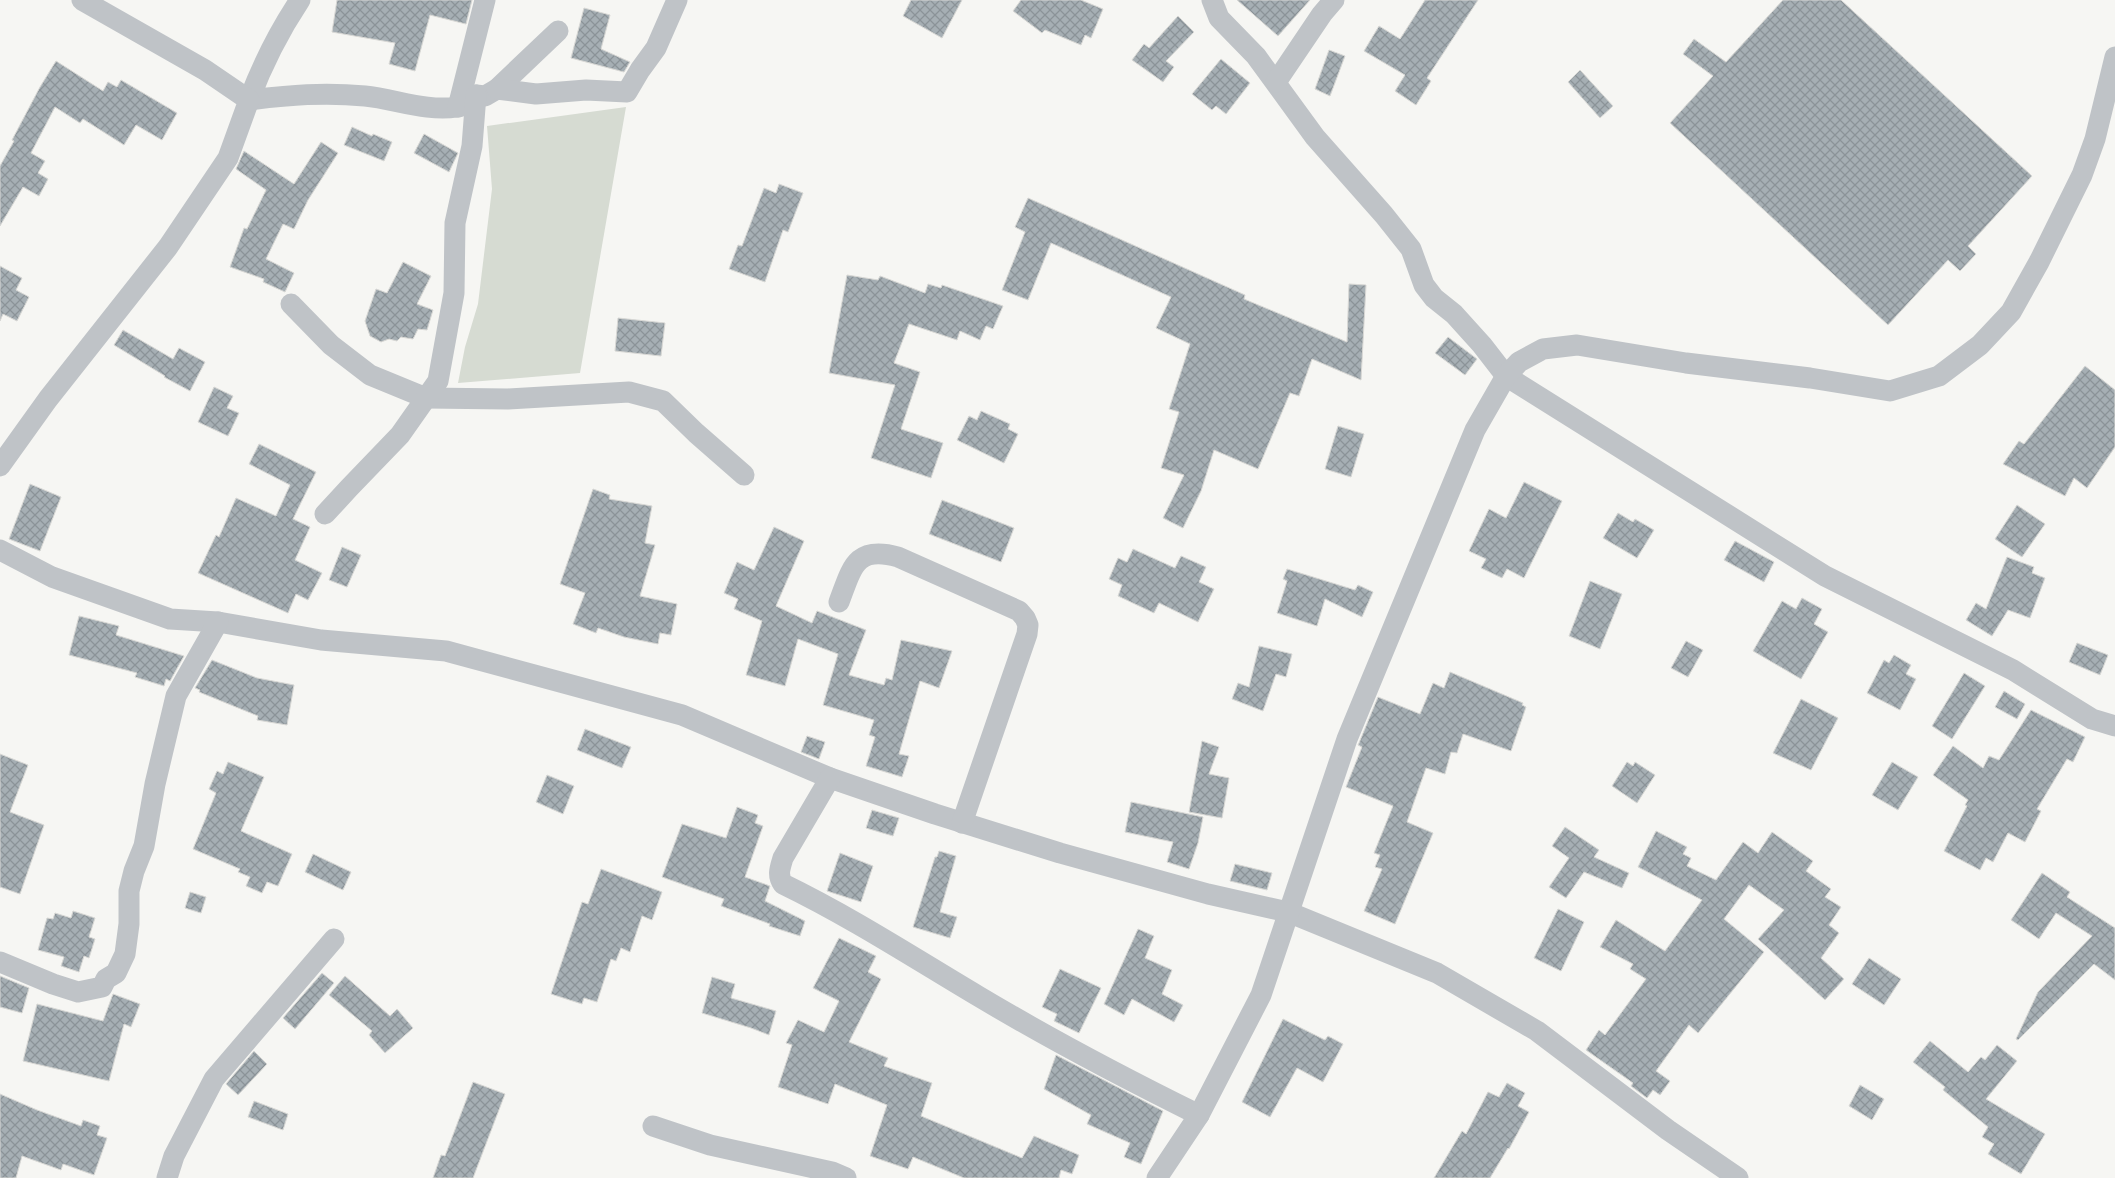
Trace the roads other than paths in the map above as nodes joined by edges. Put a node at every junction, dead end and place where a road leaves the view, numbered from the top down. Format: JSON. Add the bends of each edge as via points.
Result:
{"nodes":[{"id":1,"x":82,"y":0,"type":"edge"},
{"id":2,"x":300,"y":0,"type":"edge"},
{"id":3,"x":485,"y":0,"type":"edge"},
{"id":4,"x":677,"y":0,"type":"edge"},
{"id":5,"x":1212,"y":0,"type":"edge"},
{"id":6,"x":1334,"y":0,"type":"edge"},
{"id":7,"x":558,"y":31,"type":"dead end"},
{"id":8,"x":2115,"y":57,"type":"edge"},
{"id":9,"x":1276,"y":82,"type":"junction"},
{"id":10,"x":497,"y":89,"type":"junction"},
{"id":11,"x":476,"y":95,"type":"junction"},
{"id":12,"x":249,"y":100,"type":"junction"},
{"id":13,"x":458,"y":107,"type":"junction"},
{"id":14,"x":291,"y":304,"type":"dead end"},
{"id":15,"x":1506,"y":376,"type":"junction"},
{"id":16,"x":426,"y":398,"type":"junction"},
{"id":17,"x":0,"y":466,"type":"edge"},
{"id":18,"x":744,"y":475,"type":"dead end"},
{"id":19,"x":325,"y":514,"type":"dead end"},
{"id":20,"x":0,"y":550,"type":"edge"},
{"id":21,"x":840,"y":602,"type":"dead end"},
{"id":22,"x":218,"y":622,"type":"junction"},
{"id":23,"x":2115,"y":726,"type":"edge"},
{"id":24,"x":830,"y":778,"type":"junction"},
{"id":25,"x":962,"y":823,"type":"junction"},
{"id":26,"x":1288,"y":912,"type":"junction"},
{"id":27,"x":334,"y":939,"type":"dead end"},
{"id":28,"x":0,"y":962,"type":"edge"},
{"id":29,"x":1199,"y":1116,"type":"junction"},
{"id":30,"x":653,"y":1126,"type":"dead end"},
{"id":31,"x":167,"y":1178,"type":"edge"},
{"id":32,"x":846,"y":1178,"type":"edge"},
{"id":33,"x":1157,"y":1178,"type":"edge"},
{"id":34,"x":1738,"y":1178,"type":"edge"}],
"edges":[{"from":1,"to":12,"type":"street","via":[[205,70]]},
{"from":2,"to":12,"type":"street","via":[[262,65]]},
{"from":3,"to":13,"type":"street"},
{"from":4,"to":10,"type":"street","via":[[656,48],[627,92],[586,90],[536,94]]},
{"from":5,"to":9,"type":"street","via":[[1219,18]]},
{"from":6,"to":9,"type":"street"},
{"from":7,"to":10,"type":"street"},
{"from":8,"to":15,"type":"street","via":[[2095,139],[2082,175],[2039,262],[2011,312],[1980,345],[1939,376],[1890,391],[1577,345],[1543,349],[1518,362]]},
{"from":9,"to":15,"type":"street","via":[[1315,137],[1411,249],[1424,285],[1434,298],[1454,314]]},
{"from":10,"to":11,"type":"street","via":[[485,96]]},
{"from":11,"to":13,"type":"street"},
{"from":11,"to":16,"type":"street","via":[[472,146],[456,223],[454,293],[438,381]]},
{"from":12,"to":13,"type":"street","via":[[310,93],[365,96],[429,107]]},
{"from":12,"to":17,"type":"street","via":[[228,158],[168,247],[48,399]]},
{"from":14,"to":16,"type":"street","via":[[331,345],[370,375]]},
{"from":15,"to":23,"type":"street","via":[[1825,576],[2013,670],[2092,719]]},
{"from":15,"to":26,"type":"street","via":[[1471,440],[1346,739]]},
{"from":16,"to":18,"type":"street","via":[[508,399],[628,392],[663,401]]},
{"from":16,"to":19,"type":"street","via":[[400,435]]},
{"from":20,"to":22,"type":"street","via":[[52,576],[170,619]]},
{"from":21,"to":25,"type":"street","via":[[858,560],[870,553],[882,552],[998,600],[1025,618],[1027,634]]},
{"from":22,"to":24,"type":"street","via":[[321,640],[446,650],[682,715]]},
{"from":22,"to":28,"type":"street","via":[[176,696],[144,846],[129,891],[125,954],[116,972],[106,979],[102,987],[78,992]]},
{"from":24,"to":25,"type":"street"},
{"from":24,"to":29,"type":"street","via":[[783,858],[779,871],[784,884],[817,900],[1105,1068]]},
{"from":25,"to":26,"type":"street","via":[[1208,894]]},
{"from":26,"to":29,"type":"street","via":[[1261,995]]},
{"from":26,"to":34,"type":"street","via":[[1437,974],[1537,1031],[1668,1130]]},
{"from":27,"to":31,"type":"street","via":[[214,1079],[174,1156]]},
{"from":29,"to":33,"type":"street"},
{"from":30,"to":32,"type":"street","via":[[710,1145],[832,1172]]}]}
